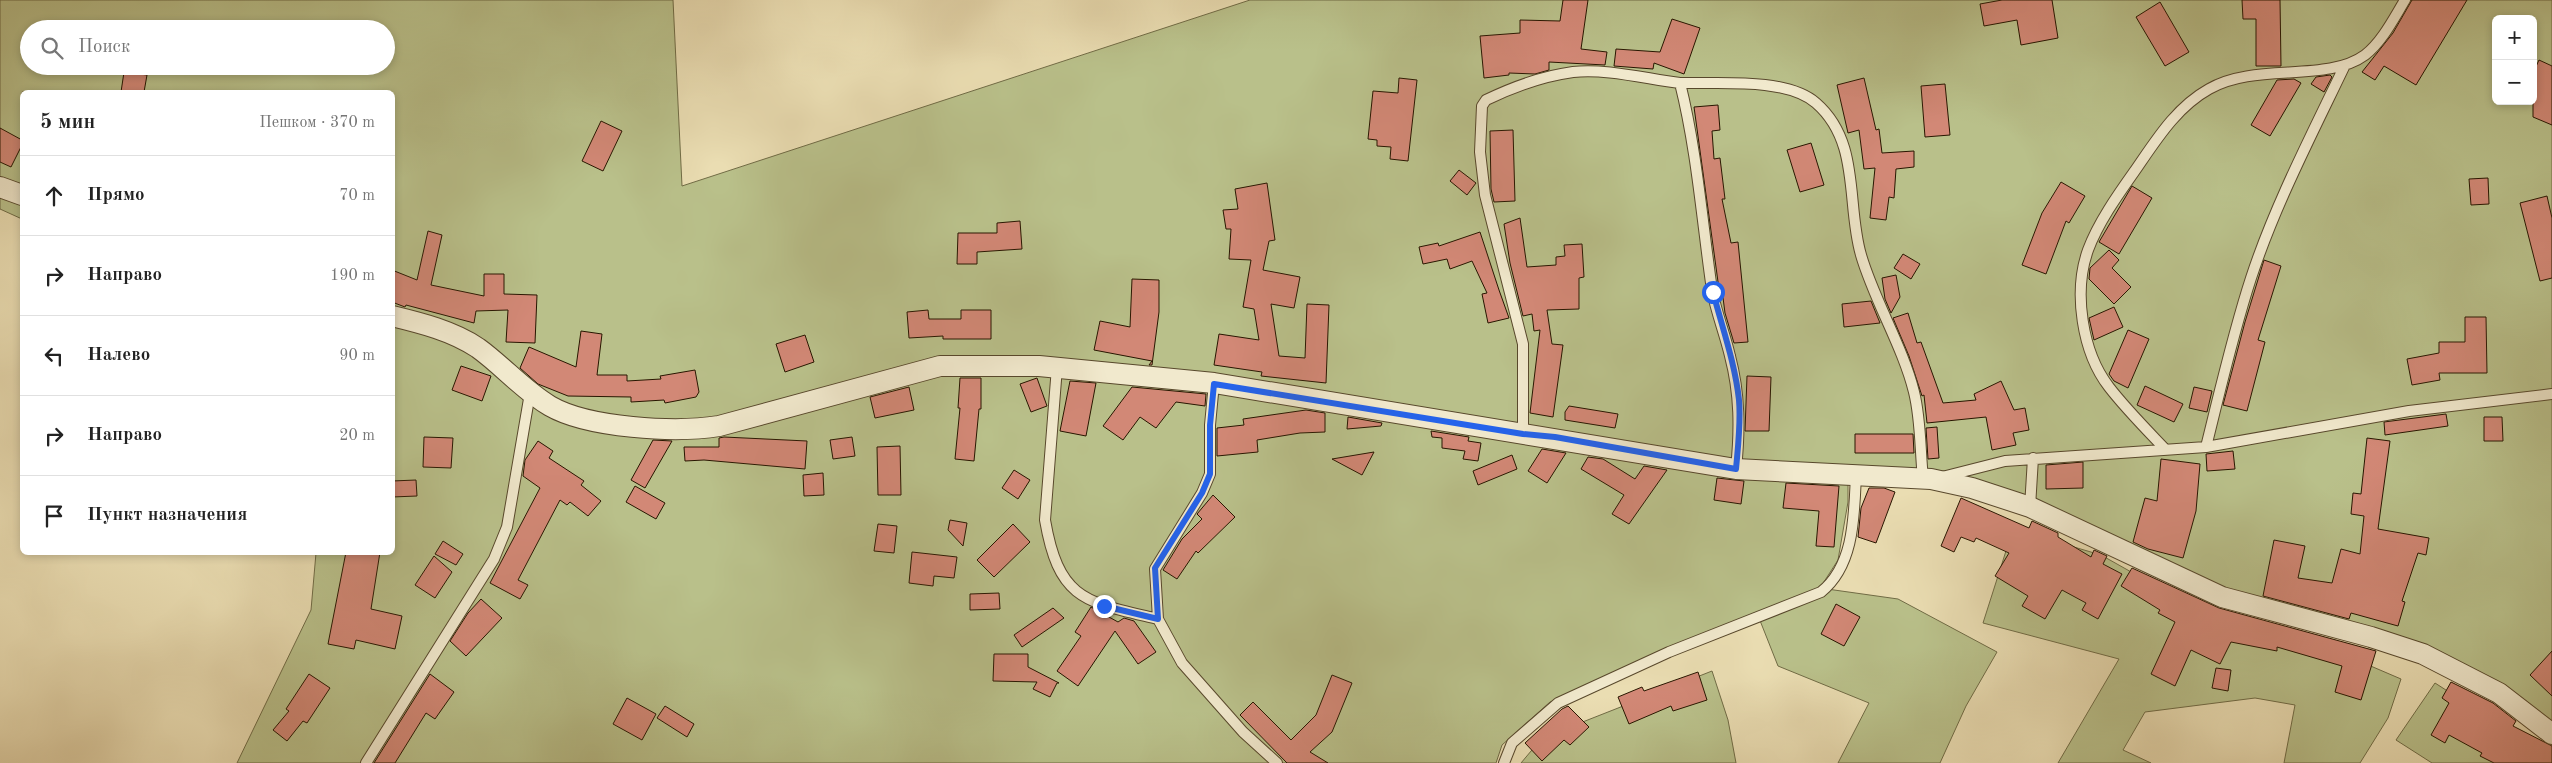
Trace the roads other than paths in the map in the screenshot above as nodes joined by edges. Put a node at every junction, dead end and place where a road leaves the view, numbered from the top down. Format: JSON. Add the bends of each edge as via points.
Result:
{"nodes":[{"id":1,"x":2405,"y":0,"type":"edge"},
{"id":2,"x":2346,"y":65,"type":"junction"},
{"id":3,"x":1680,"y":83,"type":"junction"},
{"id":4,"x":0,"y":187,"type":"edge"},
{"id":5,"x":20,"y":194,"type":"edge"},
{"id":6,"x":395,"y":317,"type":"edge"},
{"id":7,"x":1057,"y":367,"type":"junction"},
{"id":8,"x":1214,"y":384,"type":"junction"},
{"id":9,"x":530,"y":393,"type":"junction"},
{"id":10,"x":2552,"y":394,"type":"edge"},
{"id":11,"x":1523,"y":434,"type":"junction"},
{"id":12,"x":2206,"y":447,"type":"junction"},
{"id":13,"x":2165,"y":449,"type":"junction"},
{"id":14,"x":2033,"y":458,"type":"junction"},
{"id":15,"x":1736,"y":469,"type":"junction"},
{"id":16,"x":1856,"y":474,"type":"junction"},
{"id":17,"x":1927,"y":479,"type":"junction"},
{"id":18,"x":2030,"y":507,"type":"junction"},
{"id":19,"x":1158,"y":619,"type":"junction"},
{"id":20,"x":2552,"y":734,"type":"edge"},
{"id":21,"x":366,"y":763,"type":"edge"},
{"id":22,"x":1277,"y":763,"type":"edge"},
{"id":23,"x":1504,"y":763,"type":"edge"}],
"edges":[{"from":1,"to":2,"type":"lane","via":[[2371,50]]},
{"from":2,"to":12,"type":"lane","via":[[2277,212],[2251,277]]},
{"from":2,"to":13,"type":"lane","via":[[2239,78],[2208,89],[2187,105],[2164,130],[2117,197],[2088,249],[2081,286],[2083,320],[2092,356],[2109,387]]},
{"from":3,"to":11,"type":"lane","via":[[1601,72],[1574,72],[1527,83],[1486,100],[1482,106],[1480,152],[1485,195],[1523,344]]},
{"from":3,"to":15,"type":"lane","via":[[1713,292],[1739,400]]},
{"from":3,"to":17,"type":"lane","via":[[1747,85],[1795,91],[1815,102],[1832,124],[1850,162],[1860,253],[1914,391]]},
{"from":4,"to":5,"type":"street"},
{"from":6,"to":9,"type":"street","via":[[446,332],[476,346]]},
{"from":7,"to":8,"type":"street"},
{"from":7,"to":9,"type":"street","via":[[940,366],[774,412],[698,429],[665,430],[574,416]]},
{"from":7,"to":19,"type":"lane","via":[[1045,520],[1060,573],[1088,599]]},
{"from":8,"to":11,"type":"street"},
{"from":8,"to":19,"type":"lane","via":[[1210,474],[1202,493],[1155,568]]},
{"from":9,"to":21,"type":"lane","via":[[507,527],[494,559]]},
{"from":10,"to":12,"type":"lane","via":[[2409,411]]},
{"from":11,"to":15,"type":"street"},
{"from":12,"to":13,"type":"lane"},
{"from":13,"to":14,"type":"lane"},
{"from":14,"to":17,"type":"lane"},
{"from":14,"to":18,"type":"lane"},
{"from":15,"to":16,"type":"street"},
{"from":16,"to":17,"type":"street"},
{"from":16,"to":23,"type":"lane","via":[[1847,552],[1842,567],[1821,592],[1669,652],[1558,703],[1512,744]]},
{"from":17,"to":18,"type":"street","via":[[1972,488]]},
{"from":18,"to":20,"type":"street","via":[[2222,597],[2371,637],[2442,663],[2505,696]]},
{"from":19,"to":22,"type":"lane","via":[[1182,663],[1237,726]]}]}
